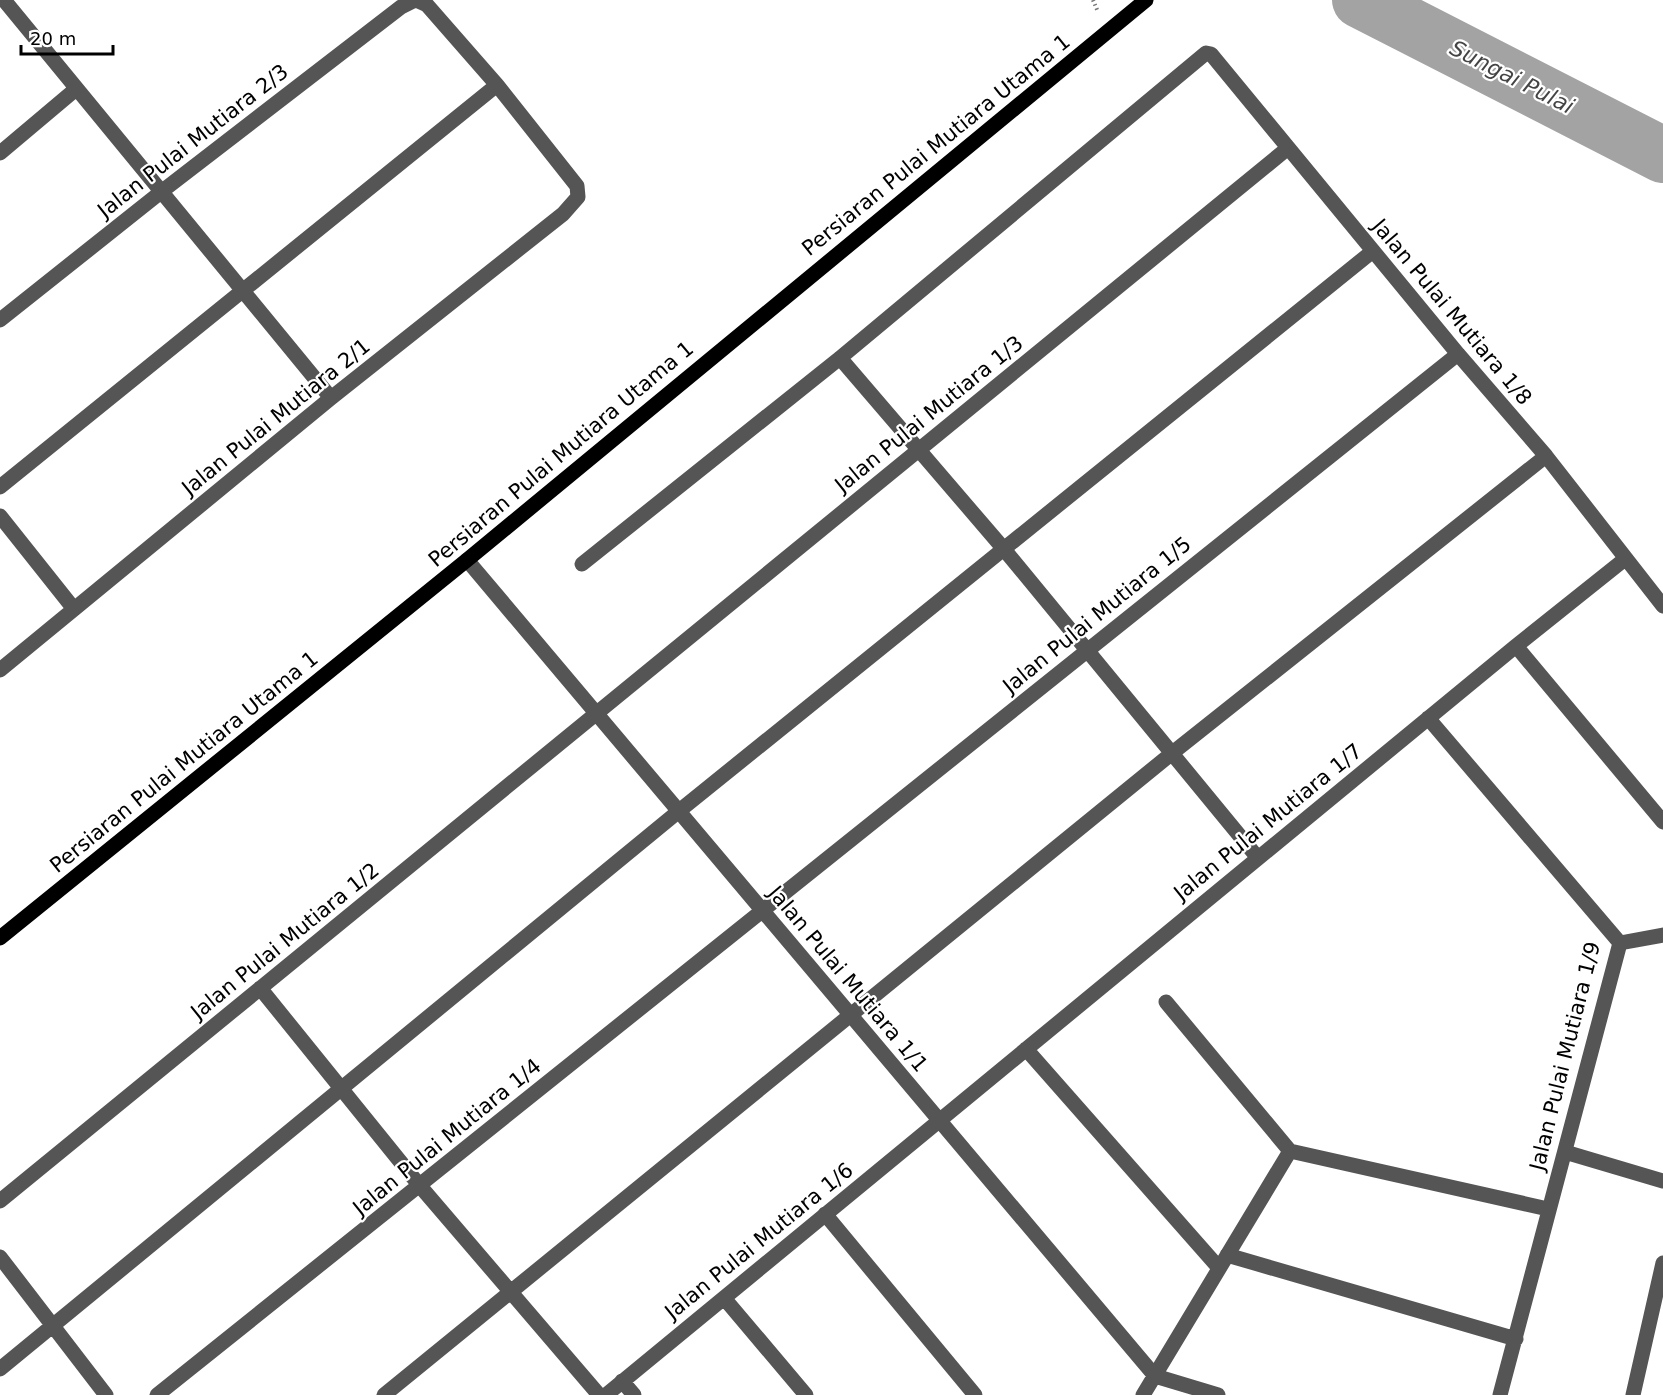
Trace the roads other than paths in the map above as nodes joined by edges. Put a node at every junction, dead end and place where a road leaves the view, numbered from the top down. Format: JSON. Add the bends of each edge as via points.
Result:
{"nodes":[{"id":1,"x":4,"y":0,"type":"edge"},
{"id":2,"x":415,"y":0,"type":"edge"},
{"id":3,"x":1146,"y":0,"type":"edge"},
{"id":4,"x":497,"y":85,"type":"junction"},
{"id":5,"x":76,"y":89,"type":"junction"},
{"id":6,"x":1288,"y":148,"type":"junction"},
{"id":7,"x":0,"y":153,"type":"edge"},
{"id":8,"x":160,"y":192,"type":"junction"},
{"id":9,"x":1373,"y":251,"type":"junction"},
{"id":10,"x":242,"y":289,"type":"junction"},
{"id":11,"x":0,"y":320,"type":"edge"},
{"id":12,"x":1458,"y":354,"type":"junction"},
{"id":13,"x":840,"y":358,"type":"junction"},
{"id":14,"x":331,"y":398,"type":"junction"},
{"id":15,"x":917,"y":451,"type":"junction"},
{"id":16,"x":1546,"y":456,"type":"junction"},
{"id":17,"x":0,"y":487,"type":"edge"},
{"id":18,"x":0,"y":516,"type":"edge"},
{"id":19,"x":1003,"y":548,"type":"junction"},
{"id":20,"x":1626,"y":559,"type":"junction"},
{"id":21,"x":467,"y":560,"type":"junction"},
{"id":22,"x":582,"y":564,"type":"dead end"},
{"id":23,"x":1663,"y":606,"type":"edge"},
{"id":24,"x":74,"y":609,"type":"junction"},
{"id":25,"x":1516,"y":646,"type":"junction"},
{"id":26,"x":1086,"y":651,"type":"junction"},
{"id":27,"x":0,"y":670,"type":"edge"},
{"id":28,"x":597,"y":713,"type":"junction"},
{"id":29,"x":1428,"y":718,"type":"junction"},
{"id":30,"x":1172,"y":754,"type":"junction"},
{"id":31,"x":679,"y":811,"type":"junction"},
{"id":32,"x":1663,"y":822,"type":"edge"},
{"id":33,"x":1258,"y":858,"type":"junction"},
{"id":34,"x":763,"y":910,"type":"junction"},
{"id":35,"x":1663,"y":935,"type":"edge"},
{"id":36,"x":0,"y":938,"type":"edge"},
{"id":37,"x":1620,"y":943,"type":"junction"},
{"id":38,"x":260,"y":988,"type":"junction"},
{"id":39,"x":1166,"y":1002,"type":"dead end"},
{"id":40,"x":851,"y":1015,"type":"junction"},
{"id":41,"x":1026,"y":1049,"type":"junction"},
{"id":42,"x":342,"y":1089,"type":"junction"},
{"id":43,"x":939,"y":1120,"type":"junction"},
{"id":44,"x":1290,"y":1151,"type":"junction"},
{"id":45,"x":1565,"y":1152,"type":"junction"},
{"id":46,"x":1663,"y":1181,"type":"edge"},
{"id":47,"x":420,"y":1186,"type":"junction"},
{"id":48,"x":0,"y":1201,"type":"edge"},
{"id":49,"x":1548,"y":1209,"type":"junction"},
{"id":50,"x":825,"y":1214,"type":"junction"},
{"id":51,"x":0,"y":1257,"type":"edge"},
{"id":52,"x":1223,"y":1262,"type":"junction"},
{"id":53,"x":1663,"y":1263,"type":"edge"},
{"id":54,"x":511,"y":1293,"type":"junction"},
{"id":55,"x":724,"y":1298,"type":"junction"},
{"id":56,"x":54,"y":1325,"type":"junction"},
{"id":57,"x":1516,"y":1340,"type":"junction"},
{"id":58,"x":0,"y":1369,"type":"edge"},
{"id":59,"x":1155,"y":1376,"type":"junction"},
{"id":60,"x":622,"y":1381,"type":"junction"},
{"id":61,"x":106,"y":1395,"type":"edge"},
{"id":62,"x":157,"y":1395,"type":"edge"},
{"id":63,"x":384,"y":1395,"type":"edge"},
{"id":64,"x":599,"y":1395,"type":"edge"},
{"id":65,"x":606,"y":1395,"type":"edge"},
{"id":66,"x":634,"y":1395,"type":"edge"},
{"id":67,"x":806,"y":1395,"type":"edge"},
{"id":68,"x":975,"y":1395,"type":"edge"},
{"id":69,"x":1143,"y":1395,"type":"edge"},
{"id":70,"x":1218,"y":1395,"type":"edge"},
{"id":71,"x":1500,"y":1395,"type":"edge"},
{"id":72,"x":1633,"y":1395,"type":"edge"}],
"edges":[{"from":1,"to":5,"type":"street"},
{"from":2,"to":4,"type":"street","via":[[427,5]]},
{"from":2,"to":8,"type":"street","name":"Jalan Pulai Mutiara 2/3"},
{"from":3,"to":21,"type":"main road","name":"Persiaran Pulai Mutiara Utama 1"},
{"from":4,"to":10,"type":"street"},
{"from":4,"to":14,"type":"street","name":"Jalan Pulai Mutiara 2/1","via":[[578,186],[578,197],[563,214]]},
{"from":5,"to":7,"type":"street"},
{"from":5,"to":8,"type":"street"},
{"from":6,"to":9,"type":"street","name":"Jalan Pulai Mutiara 1/8"},
{"from":6,"to":13,"type":"street","name":"Jalan Pulai Mutiara 1/8","via":[[1211,54],[1201,54]]},
{"from":6,"to":15,"type":"street","name":"Jalan Pulai Mutiara 1/3"},
{"from":8,"to":10,"type":"street"},
{"from":8,"to":11,"type":"street","name":"Jalan Pulai Mutiara 2/3"},
{"from":9,"to":12,"type":"street","name":"Jalan Pulai Mutiara 1/8"},
{"from":9,"to":19,"type":"street"},
{"from":10,"to":14,"type":"street"},
{"from":10,"to":17,"type":"street"},
{"from":12,"to":16,"type":"street","name":"Jalan Pulai Mutiara 1/8"},
{"from":12,"to":26,"type":"street","name":"Jalan Pulai Mutiara 1/5"},
{"from":13,"to":15,"type":"street"},
{"from":13,"to":22,"type":"street"},
{"from":14,"to":24,"type":"street","name":"Jalan Pulai Mutiara 2/1"},
{"from":15,"to":19,"type":"street"},
{"from":15,"to":28,"type":"street","name":"Jalan Pulai Mutiara 1/3"},
{"from":16,"to":20,"type":"street","name":"Jalan Pulai Mutiara 1/8"},
{"from":16,"to":30,"type":"street"},
{"from":18,"to":24,"type":"street"},
{"from":19,"to":26,"type":"street"},
{"from":19,"to":31,"type":"street"},
{"from":20,"to":23,"type":"street","name":"Jalan Pulai Mutiara 1/8"},
{"from":20,"to":25,"type":"street","name":"Jalan Pulai Mutiara 1/7"},
{"from":21,"to":28,"type":"street","name":"Jalan Pulai Mutiara 1/1"},
{"from":21,"to":36,"type":"main road","name":"Persiaran Pulai Mutiara Utama 1"},
{"from":24,"to":27,"type":"street","name":"Jalan Pulai Mutiara 2/1"},
{"from":25,"to":29,"type":"street","name":"Jalan Pulai Mutiara 1/7"},
{"from":25,"to":32,"type":"street"},
{"from":26,"to":30,"type":"street"},
{"from":26,"to":34,"type":"street","name":"Jalan Pulai Mutiara 1/5"},
{"from":28,"to":31,"type":"street","name":"Jalan Pulai Mutiara 1/1"},
{"from":28,"to":38,"type":"street","name":"Jalan Pulai Mutiara 1/2"},
{"from":29,"to":33,"type":"street","name":"Jalan Pulai Mutiara 1/7"},
{"from":29,"to":37,"type":"street","name":"Jalan Pulai Mutiara 1/9"},
{"from":30,"to":33,"type":"street"},
{"from":30,"to":40,"type":"street"},
{"from":31,"to":34,"type":"street","name":"Jalan Pulai Mutiara 1/1"},
{"from":31,"to":42,"type":"street"},
{"from":33,"to":41,"type":"street","name":"Jalan Pulai Mutiara 1/7"},
{"from":34,"to":40,"type":"street","name":"Jalan Pulai Mutiara 1/1"},
{"from":34,"to":47,"type":"street","name":"Jalan Pulai Mutiara 1/4"},
{"from":35,"to":37,"type":"street"},
{"from":37,"to":45,"type":"street","name":"Jalan Pulai Mutiara 1/9"},
{"from":38,"to":42,"type":"street"},
{"from":38,"to":48,"type":"street","name":"Jalan Pulai Mutiara 1/2"},
{"from":39,"to":44,"type":"street"},
{"from":40,"to":43,"type":"street","name":"Jalan Pulai Mutiara 1/1"},
{"from":40,"to":54,"type":"street"},
{"from":41,"to":43,"type":"street","name":"Jalan Pulai Mutiara 1/7"},
{"from":41,"to":52,"type":"street"},
{"from":42,"to":47,"type":"street"},
{"from":42,"to":56,"type":"street"},
{"from":43,"to":50,"type":"street","name":"Jalan Pulai Mutiara 1/6"},
{"from":43,"to":59,"type":"street","name":"Jalan Pulai Mutiara 1/1"},
{"from":44,"to":49,"type":"street"},
{"from":44,"to":52,"type":"street"},
{"from":45,"to":46,"type":"street"},
{"from":45,"to":49,"type":"street","name":"Jalan Pulai Mutiara 1/9"},
{"from":47,"to":54,"type":"street"},
{"from":47,"to":62,"type":"street","name":"Jalan Pulai Mutiara 1/4"},
{"from":49,"to":57,"type":"street","name":"Jalan Pulai Mutiara 1/9"},
{"from":50,"to":55,"type":"street","name":"Jalan Pulai Mutiara 1/6"},
{"from":50,"to":68,"type":"street"},
{"from":51,"to":56,"type":"street"},
{"from":52,"to":57,"type":"street"},
{"from":52,"to":59,"type":"street"},
{"from":53,"to":72,"type":"street"},
{"from":54,"to":63,"type":"street"},
{"from":54,"to":64,"type":"street"},
{"from":55,"to":60,"type":"street","name":"Jalan Pulai Mutiara 1/6"},
{"from":55,"to":67,"type":"street"},
{"from":56,"to":58,"type":"street"},
{"from":56,"to":61,"type":"street"},
{"from":57,"to":71,"type":"street","name":"Jalan Pulai Mutiara 1/9"},
{"from":59,"to":69,"type":"street"},
{"from":59,"to":70,"type":"street"},
{"from":60,"to":65,"type":"street","name":"Jalan Pulai Mutiara 1/6"},
{"from":60,"to":66,"type":"street"}]}
